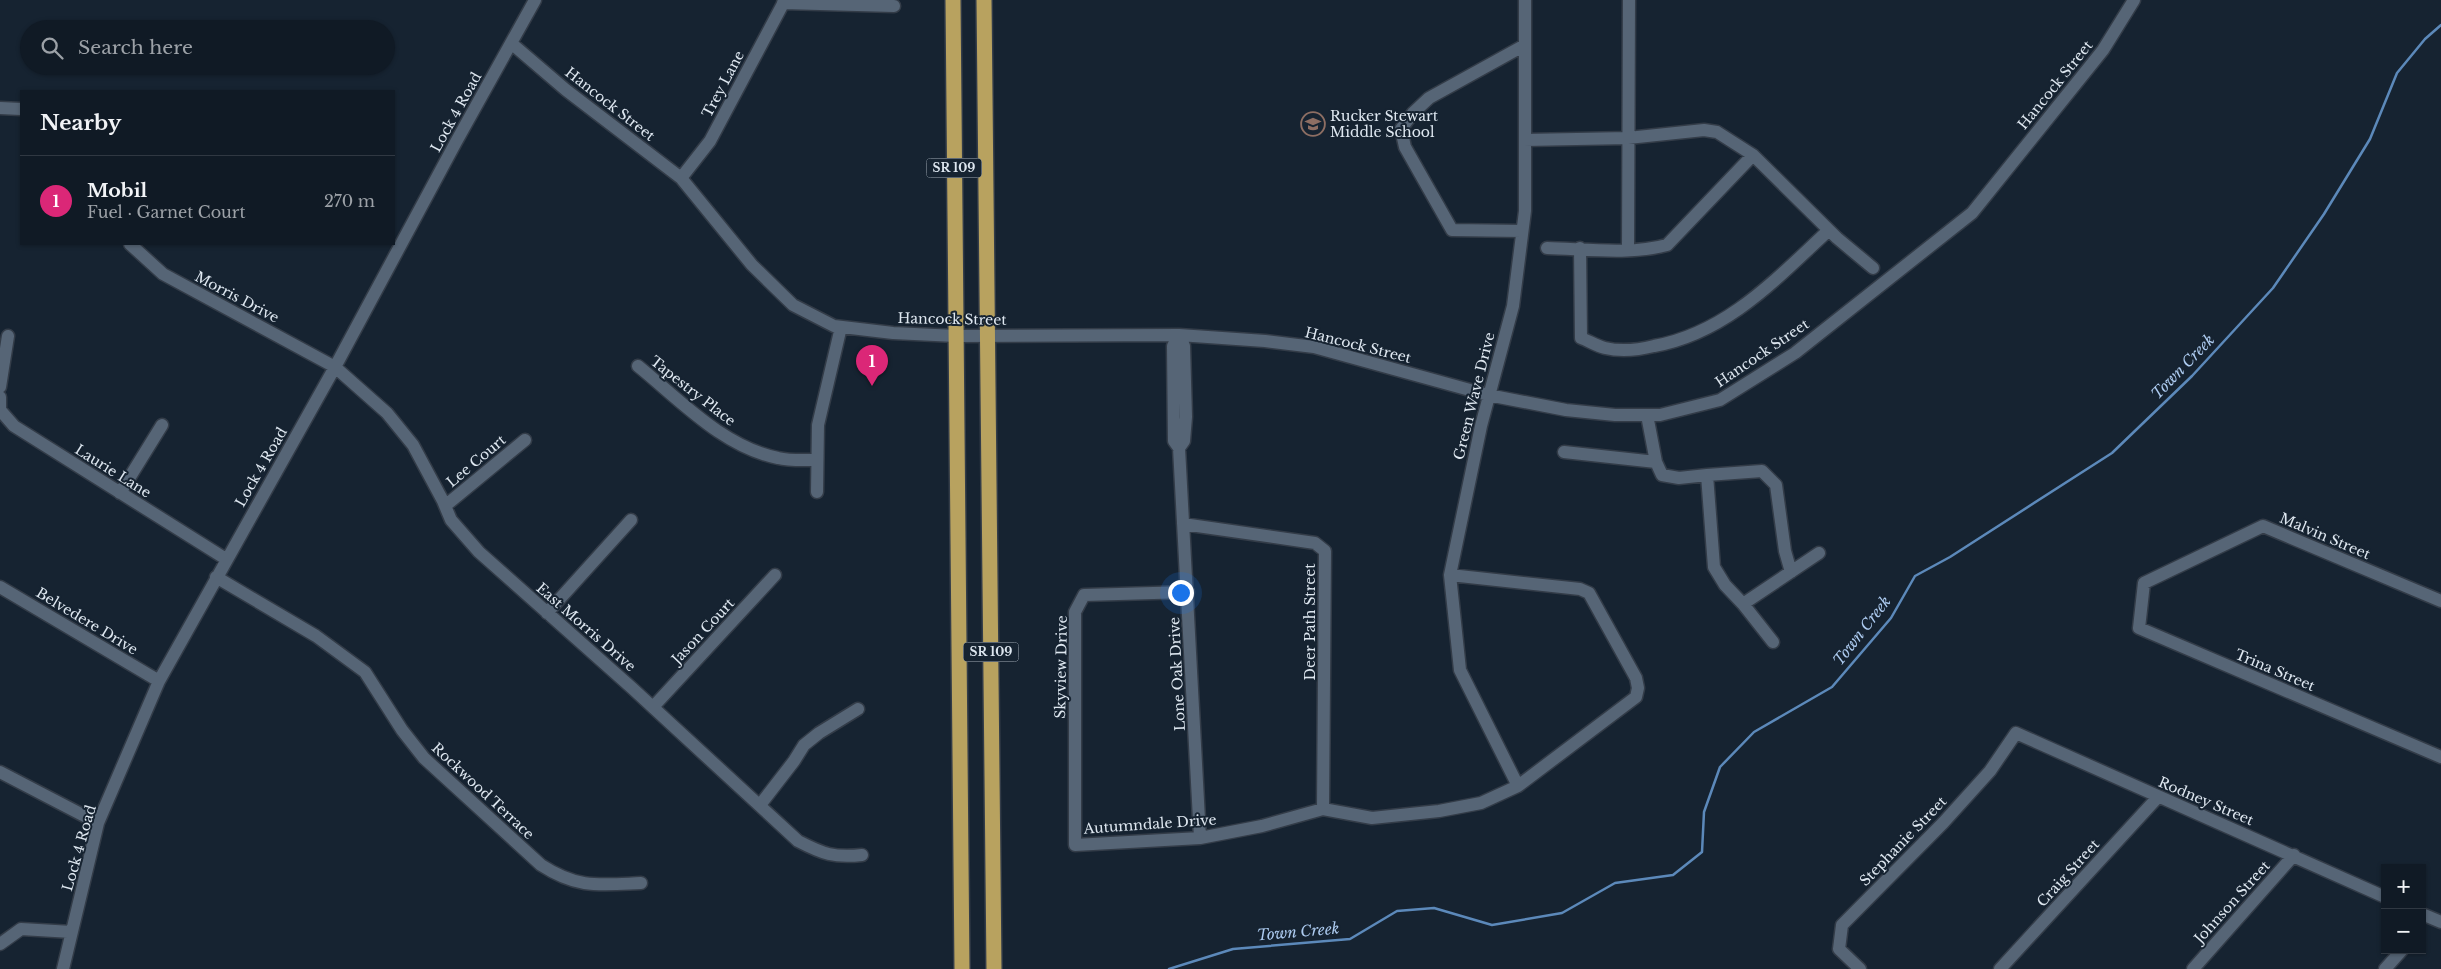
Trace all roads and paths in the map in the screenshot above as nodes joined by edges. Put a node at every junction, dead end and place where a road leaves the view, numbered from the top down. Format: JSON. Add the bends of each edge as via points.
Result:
{"nodes":[{"id":1,"x":535,"y":0,"type":"edge"},
{"id":2,"x":952,"y":0,"type":"edge"},
{"id":3,"x":984,"y":0,"type":"edge"},
{"id":4,"x":1525,"y":0,"type":"edge"},
{"id":5,"x":1629,"y":0,"type":"edge"},
{"id":6,"x":2134,"y":0,"type":"edge"},
{"id":7,"x":784,"y":2,"type":"edge"},
{"id":8,"x":894,"y":6,"type":"dead end"},
{"id":9,"x":511,"y":43,"type":"junction"},
{"id":10,"x":1525,"y":46,"type":"junction"},
{"id":11,"x":0,"y":108,"type":"edge"},
{"id":12,"x":20,"y":109,"type":"edge"},
{"id":13,"x":1628,"y":138,"type":"junction"},
{"id":14,"x":1525,"y":140,"type":"junction"},
{"id":15,"x":1753,"y":155,"type":"junction"},
{"id":16,"x":681,"y":178,"type":"junction"},
{"id":17,"x":1829,"y":230,"type":"junction"},
{"id":18,"x":1522,"y":231,"type":"junction"},
{"id":19,"x":131,"y":245,"type":"edge"},
{"id":20,"x":394,"y":247,"type":"edge"},
{"id":21,"x":1547,"y":248,"type":"dead end"},
{"id":22,"x":1580,"y":248,"type":"junction"},
{"id":23,"x":1628,"y":250,"type":"junction"},
{"id":24,"x":1873,"y":268,"type":"dead end"},
{"id":25,"x":841,"y":327,"type":"junction"},
{"id":26,"x":988,"y":335,"type":"junction"},
{"id":27,"x":1179,"y":335,"type":"junction"},
{"id":28,"x":8,"y":336,"type":"dead end"},
{"id":29,"x":956,"y":336,"type":"junction"},
{"id":30,"x":638,"y":366,"type":"dead end"},
{"id":31,"x":335,"y":367,"type":"junction"},
{"id":32,"x":0,"y":387,"type":"edge"},
{"id":33,"x":1488,"y":396,"type":"junction"},
{"id":34,"x":0,"y":397,"type":"edge"},
{"id":35,"x":1647,"y":415,"type":"junction"},
{"id":36,"x":162,"y":425,"type":"dead end"},
{"id":37,"x":525,"y":440,"type":"dead end"},
{"id":38,"x":1564,"y":452,"type":"dead end"},
{"id":39,"x":816,"y":460,"type":"junction"},
{"id":40,"x":1656,"y":462,"type":"junction"},
{"id":41,"x":1707,"y":475,"type":"junction"},
{"id":42,"x":816,"y":492,"type":"dead end"},
{"id":43,"x":120,"y":493,"type":"junction"},
{"id":44,"x":445,"y":506,"type":"junction"},
{"id":45,"x":631,"y":520,"type":"dead end"},
{"id":46,"x":1183,"y":524,"type":"junction"},
{"id":47,"x":1819,"y":553,"type":"dead end"},
{"id":48,"x":226,"y":560,"type":"junction"},
{"id":49,"x":1791,"y":572,"type":"junction"},
{"id":50,"x":775,"y":575,"type":"dead end"},
{"id":51,"x":1450,"y":575,"type":"junction"},
{"id":52,"x":216,"y":577,"type":"junction"},
{"id":53,"x":2144,"y":583,"type":"joint"},
{"id":54,"x":0,"y":587,"type":"edge"},
{"id":55,"x":1188,"y":592,"type":"junction"},
{"id":56,"x":2441,"y":602,"type":"edge"},
{"id":57,"x":1742,"y":604,"type":"junction"},
{"id":58,"x":547,"y":613,"type":"junction"},
{"id":59,"x":1773,"y":642,"type":"dead end"},
{"id":60,"x":159,"y":681,"type":"junction"},
{"id":61,"x":653,"y":707,"type":"junction"},
{"id":62,"x":858,"y":709,"type":"dead end"},
{"id":63,"x":2016,"y":733,"type":"joint"},
{"id":64,"x":2441,"y":757,"type":"edge"},
{"id":65,"x":0,"y":772,"type":"edge"},
{"id":66,"x":1518,"y":786,"type":"junction"},
{"id":67,"x":2158,"y":796,"type":"junction"},
{"id":68,"x":760,"y":805,"type":"junction"},
{"id":69,"x":1323,"y":809,"type":"junction"},
{"id":70,"x":98,"y":823,"type":"junction"},
{"id":71,"x":1200,"y":838,"type":"junction"},
{"id":72,"x":1075,"y":845,"type":"joint"},
{"id":73,"x":862,"y":855,"type":"dead end"},
{"id":74,"x":2294,"y":855,"type":"junction"},
{"id":75,"x":641,"y":883,"type":"dead end"},
{"id":76,"x":2381,"y":895,"type":"edge"},
{"id":77,"x":72,"y":932,"type":"junction"},
{"id":78,"x":0,"y":944,"type":"edge"},
{"id":79,"x":2398,"y":954,"type":"edge"},
{"id":80,"x":63,"y":969,"type":"edge"},
{"id":81,"x":962,"y":969,"type":"edge"},
{"id":82,"x":994,"y":969,"type":"edge"},
{"id":83,"x":1860,"y":969,"type":"edge"},
{"id":84,"x":2000,"y":969,"type":"edge"},
{"id":85,"x":2193,"y":969,"type":"edge"},
{"id":86,"x":2385,"y":969,"type":"edge"}],
"edges":[{"from":1,"to":9,"type":"street","name":"Lock 4 Road"},
{"from":2,"to":29,"type":"highway","number":"SR 109"},
{"from":3,"to":26,"type":"highway","number":"SR 109"},
{"from":4,"to":10,"type":"street","name":"Green Wave Drive"},
{"from":5,"to":13,"type":"street"},
{"from":6,"to":35,"type":"street","name":"Hancock Street","via":[[2103,50],[1972,213],[1795,353],[1720,400],[1671,414]]},
{"from":7,"to":8,"type":"street"},
{"from":7,"to":16,"type":"street","name":"Trey Lane","via":[[710,141]]},
{"from":9,"to":16,"type":"street","name":"Hancock Street","via":[[566,90]]},
{"from":9,"to":20,"type":"street","name":"Lock 4 Road"},
{"from":10,"to":14,"type":"street","name":"Green Wave Drive"},
{"from":10,"to":18,"type":"street","via":[[1429,98],[1401,129],[1405,147],[1452,230]]},
{"from":11,"to":12,"type":"street"},
{"from":13,"to":14,"type":"street"},
{"from":13,"to":15,"type":"street","via":[[1704,130],[1717,132]]},
{"from":13,"to":23,"type":"street"},
{"from":14,"to":18,"type":"street","name":"Green Wave Drive"},
{"from":15,"to":17,"type":"street"},
{"from":15,"to":23,"type":"street","via":[[1667,245]]},
{"from":16,"to":25,"type":"street","name":"Hancock Street","via":[[752,265],[793,305]]},
{"from":17,"to":22,"type":"street","via":[[1753,300],[1710,329],[1678,342],[1630,351],[1605,348],[1581,338]]},
{"from":17,"to":24,"type":"street"},
{"from":18,"to":33,"type":"street","name":"Green Wave Drive","via":[[1513,306]]},
{"from":19,"to":31,"type":"street","name":"Morris Drive","via":[[162,274]]},
{"from":20,"to":31,"type":"street","name":"Lock 4 Road"},
{"from":21,"to":22,"type":"street"},
{"from":22,"to":23,"type":"street"},
{"from":25,"to":29,"type":"street","name":"Hancock Street"},
{"from":25,"to":39,"type":"street","via":[[818,425]]},
{"from":26,"to":27,"type":"street","name":"Hancock Street"},
{"from":26,"to":29,"type":"street","name":"Hancock Street"},
{"from":26,"to":82,"type":"highway","number":"SR 109"},
{"from":27,"to":33,"type":"street","name":"Hancock Street","via":[[1314,347]]},
{"from":27,"to":46,"type":"street","name":"Lone Oak Drive","via":[[1173,346],[1174,441],[1179,448]]},
{"from":28,"to":32,"type":"street"},
{"from":29,"to":81,"type":"highway","number":"SR 109"},
{"from":30,"to":39,"type":"street","name":"Tapestry Place","via":[[736,443],[779,459]]},
{"from":31,"to":44,"type":"street","name":"East Morris Drive","via":[[387,413],[413,445]]},
{"from":31,"to":48,"type":"street","name":"Lock 4 Road"},
{"from":33,"to":35,"type":"street","name":"Hancock Street","via":[[1566,410]]},
{"from":33,"to":51,"type":"street","name":"Green Wave Drive"},
{"from":34,"to":43,"type":"street","name":"Laurie Lane","via":[[0,410],[14,426]]},
{"from":35,"to":40,"type":"street"},
{"from":36,"to":43,"type":"street"},
{"from":37,"to":44,"type":"street","name":"Lee Court"},
{"from":38,"to":40,"type":"street"},
{"from":39,"to":42,"type":"street"},
{"from":40,"to":41,"type":"street","via":[[1662,475],[1679,478]]},
{"from":41,"to":49,"type":"street","via":[[1762,471],[1776,485]]},
{"from":41,"to":57,"type":"street","via":[[1714,567]]},
{"from":43,"to":48,"type":"street","name":"Laurie Lane"},
{"from":44,"to":58,"type":"street","name":"East Morris Drive","via":[[451,520],[478,552]]},
{"from":45,"to":58,"type":"street"},
{"from":46,"to":55,"type":"street","name":"Lone Oak Drive"},
{"from":46,"to":69,"type":"street","name":"Deer Path Street","via":[[1315,543],[1324,551]]},
{"from":47,"to":49,"type":"street"},
{"from":48,"to":52,"type":"street","name":"Lock 4 Road"},
{"from":49,"to":57,"type":"street"},
{"from":50,"to":61,"type":"street","name":"Jason Court"},
{"from":51,"to":66,"type":"street","name":"Green Wave Drive","via":[[1460,670]]},
{"from":51,"to":66,"type":"street","name":"Autumndale Drive","via":[[1580,589],[1589,593],[1636,678],[1636,697]]},
{"from":52,"to":60,"type":"street","name":"Lock 4 Road"},
{"from":52,"to":75,"type":"street","name":"Rockwood Terrace","via":[[316,636],[365,672],[424,758],[541,865],[575,882],[596,885]]},
{"from":53,"to":56,"type":"street","name":"Malvin Street","via":[[2263,526]]},
{"from":53,"to":64,"type":"street","name":"Trina Street","via":[[2139,628]]},
{"from":54,"to":60,"type":"street","name":"Belvedere Drive"},
{"from":55,"to":71,"type":"street","name":"Lone Oak Drive"},
{"from":55,"to":72,"type":"street","name":"Skyview Drive","via":[[1084,596],[1075,612]]},
{"from":57,"to":59,"type":"street"},
{"from":58,"to":61,"type":"street","name":"East Morris Drive"},
{"from":60,"to":70,"type":"street","name":"Lock 4 Road"},
{"from":61,"to":68,"type":"street","name":"East Morris Drive"},
{"from":62,"to":68,"type":"street","via":[[804,745]]},
{"from":63,"to":67,"type":"street","name":"Rodney Street"},
{"from":63,"to":83,"type":"street","name":"Stephanie Street","via":[[1990,771],[1943,823],[1842,925],[1839,950]]},
{"from":65,"to":70,"type":"street"},
{"from":66,"to":69,"type":"street","name":"Autumndale Drive","via":[[1481,803],[1410,815],[1372,818]]},
{"from":67,"to":74,"type":"street","name":"Rodney Street"},
{"from":67,"to":84,"type":"street","name":"Craig Street"},
{"from":68,"to":73,"type":"street","name":"East Morris Drive","via":[[798,841],[821,853],[838,857]]},
{"from":69,"to":71,"type":"street","name":"Autumndale Drive","via":[[1262,826]]},
{"from":70,"to":77,"type":"street","name":"Lock 4 Road"},
{"from":71,"to":72,"type":"street","name":"Autumndale Drive"},
{"from":74,"to":76,"type":"street","name":"Rodney Street"},
{"from":74,"to":85,"type":"street","name":"Johnson Street"},
{"from":77,"to":78,"type":"street","via":[[22,929]]},
{"from":77,"to":80,"type":"street","name":"Lock 4 Road"},
{"from":79,"to":86,"type":"street"}]}
